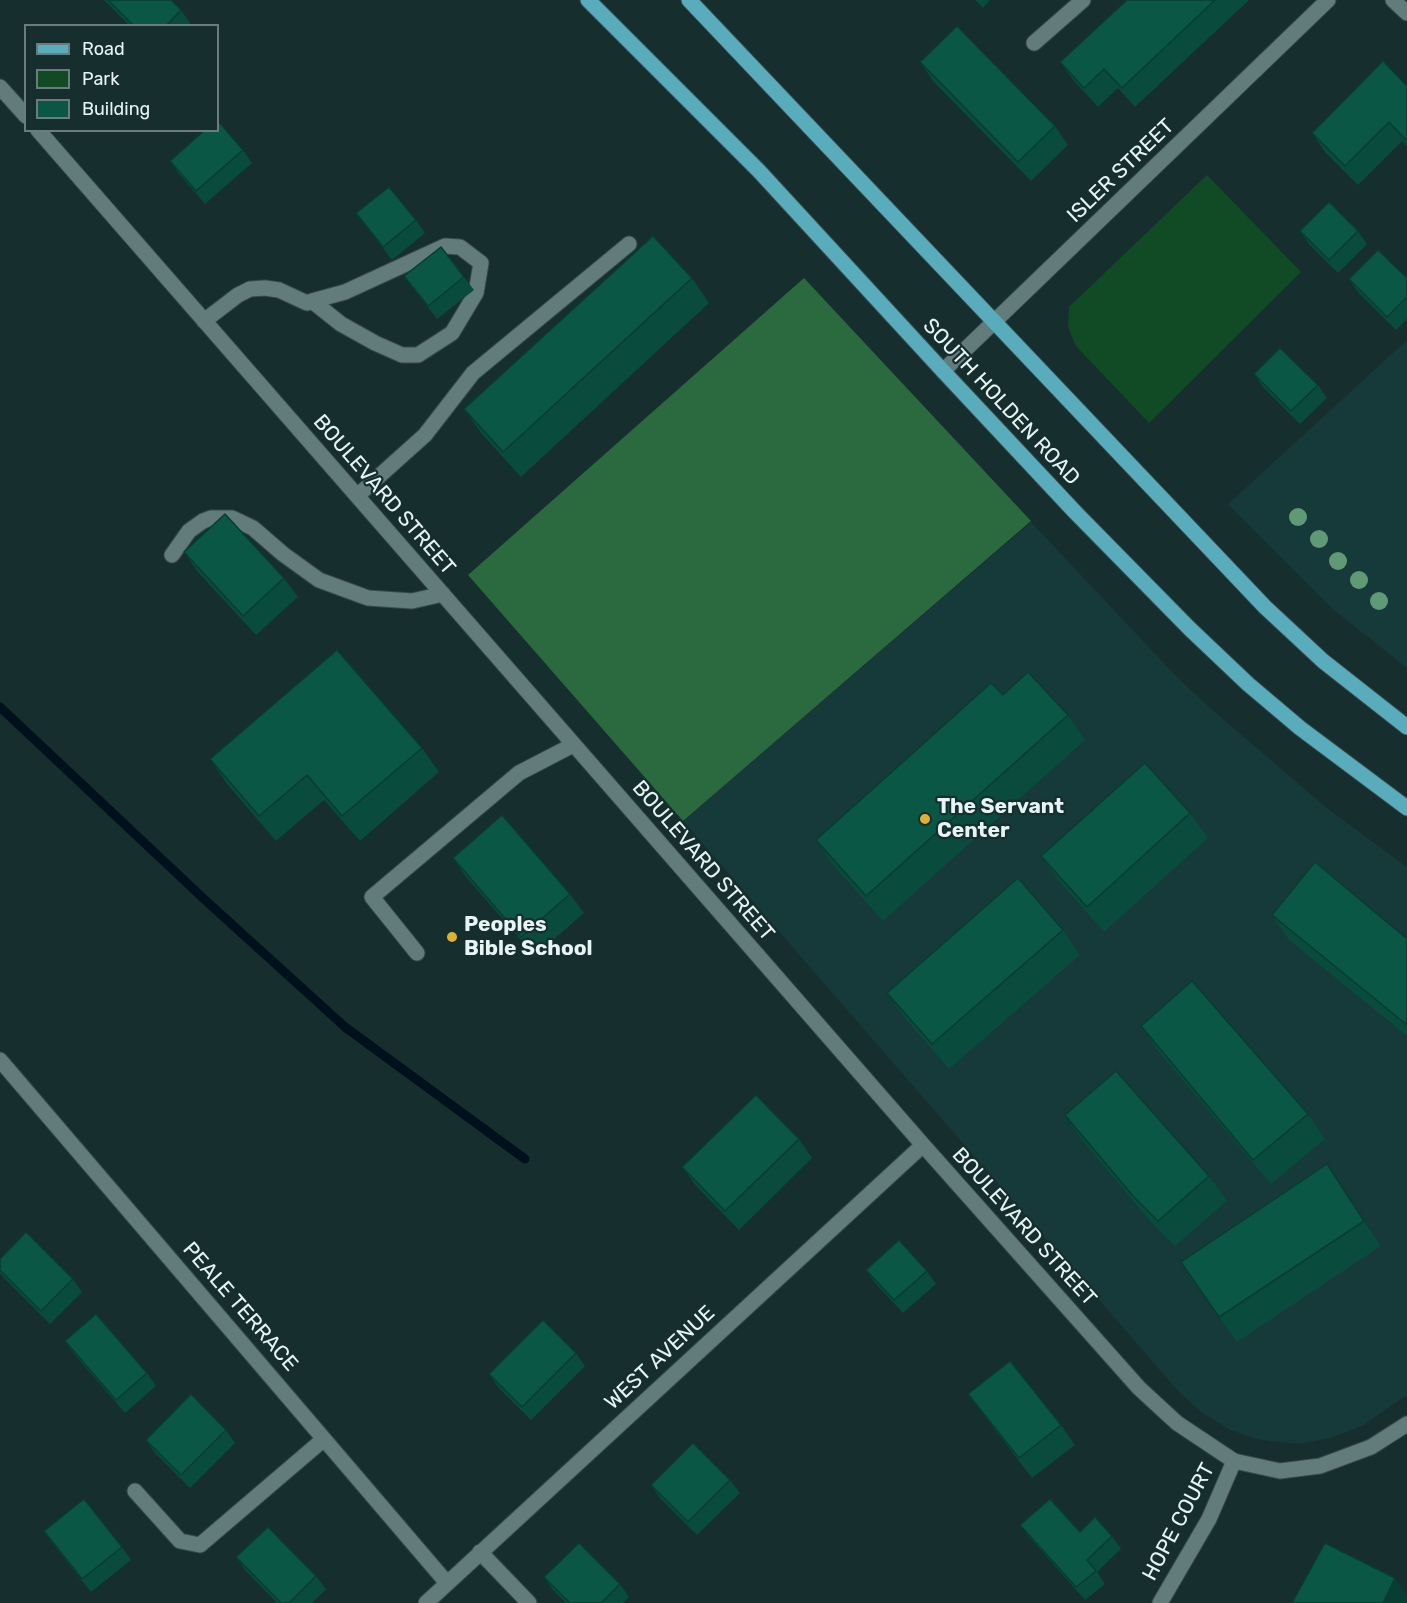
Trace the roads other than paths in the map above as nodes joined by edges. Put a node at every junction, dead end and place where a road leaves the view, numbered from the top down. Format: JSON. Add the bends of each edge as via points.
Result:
{"nodes":[{"id":1,"x":588,"y":0,"type":"edge"},
{"id":2,"x":689,"y":0,"type":"edge"},
{"id":3,"x":1083,"y":0,"type":"edge"},
{"id":4,"x":1328,"y":0,"type":"edge"},
{"id":5,"x":1393,"y":0,"type":"edge"},
{"id":6,"x":1407,"y":13,"type":"edge"},
{"id":7,"x":1034,"y":43,"type":"dead end"},
{"id":8,"x":0,"y":87,"type":"edge"},
{"id":9,"x":24,"y":114,"type":"edge"},
{"id":10,"x":40,"y":132,"type":"edge"},
{"id":11,"x":629,"y":244,"type":"dead end"},
{"id":12,"x":312,"y":302,"type":"junction"},
{"id":13,"x":204,"y":321,"type":"junction"},
{"id":14,"x":995,"y":322,"type":"junction"},
{"id":15,"x":943,"y":371,"type":"junction"},
{"id":16,"x":357,"y":496,"type":"junction"},
{"id":17,"x":172,"y":555,"type":"dead end"},
{"id":18,"x":443,"y":594,"type":"junction"},
{"id":19,"x":1407,"y":727,"type":"edge"},
{"id":20,"x":573,"y":745,"type":"junction"},
{"id":21,"x":1407,"y":808,"type":"edge"},
{"id":22,"x":417,"y":953,"type":"dead end"},
{"id":23,"x":0,"y":1060,"type":"edge"},
{"id":24,"x":923,"y":1144,"type":"junction"},
{"id":25,"x":1407,"y":1424,"type":"edge"},
{"id":26,"x":324,"y":1438,"type":"junction"},
{"id":27,"x":1234,"y":1461,"type":"junction"},
{"id":28,"x":135,"y":1491,"type":"dead end"},
{"id":29,"x":480,"y":1552,"type":"junction"},
{"id":30,"x":447,"y":1583,"type":"junction"},
{"id":31,"x":426,"y":1603,"type":"edge"},
{"id":32,"x":529,"y":1603,"type":"edge"},
{"id":33,"x":1160,"y":1603,"type":"edge"}],
"edges":[{"from":1,"to":15,"type":"main road","name":"SOUTH HOLDEN ROAD","via":[[810,224]]},
{"from":2,"to":14,"type":"main road"},
{"from":3,"to":7,"type":"street"},
{"from":4,"to":14,"type":"street","name":"ISLER STREET"},
{"from":5,"to":6,"type":"street"},
{"from":8,"to":9,"type":"street"},
{"from":10,"to":13,"type":"street","name":"BOULEVARD STREET"},
{"from":11,"to":16,"type":"street","via":[[474,373],[425,435]]},
{"from":12,"to":12,"type":"street","via":[[345,292],[445,246],[460,247],[481,263],[476,293],[452,333],[418,355],[402,355],[375,343]]},
{"from":12,"to":13,"type":"street","via":[[279,290],[250,289]]},
{"from":13,"to":16,"type":"street","name":"BOULEVARD STREET"},
{"from":14,"to":15,"type":"street","name":"ISLER STREET"},
{"from":14,"to":19,"type":"main road","via":[[1265,607],[1323,661]]},
{"from":15,"to":21,"type":"main road","name":"SOUTH HOLDEN ROAD","via":[[1075,512],[1248,684]]},
{"from":16,"to":18,"type":"street","name":"BOULEVARD STREET"},
{"from":17,"to":18,"type":"street","via":[[189,531],[202,521],[232,518],[253,528],[319,580],[368,598],[412,601]]},
{"from":18,"to":20,"type":"street","name":"BOULEVARD STREET"},
{"from":20,"to":22,"type":"street","via":[[519,773],[372,897]]},
{"from":20,"to":24,"type":"street","name":"BOULEVARD STREET"},
{"from":23,"to":26,"type":"street","name":"PEALE TERRACE"},
{"from":24,"to":27,"type":"street","name":"BOULEVARD STREET","via":[[1139,1388],[1177,1423]]},
{"from":24,"to":29,"type":"street","name":"WEST AVENUE"},
{"from":25,"to":27,"type":"street","name":"BOULEVARD STREET","via":[[1371,1447],[1320,1466],[1280,1471]]},
{"from":26,"to":28,"type":"street","via":[[200,1545],[180,1541]]},
{"from":26,"to":30,"type":"street","name":"PEALE TERRACE"},
{"from":27,"to":33,"type":"street","name":"HOPE COURT","via":[[1209,1519]]},
{"from":29,"to":30,"type":"street","name":"WEST AVENUE"},
{"from":29,"to":32,"type":"street"},
{"from":30,"to":31,"type":"street","name":"WEST AVENUE"}]}
